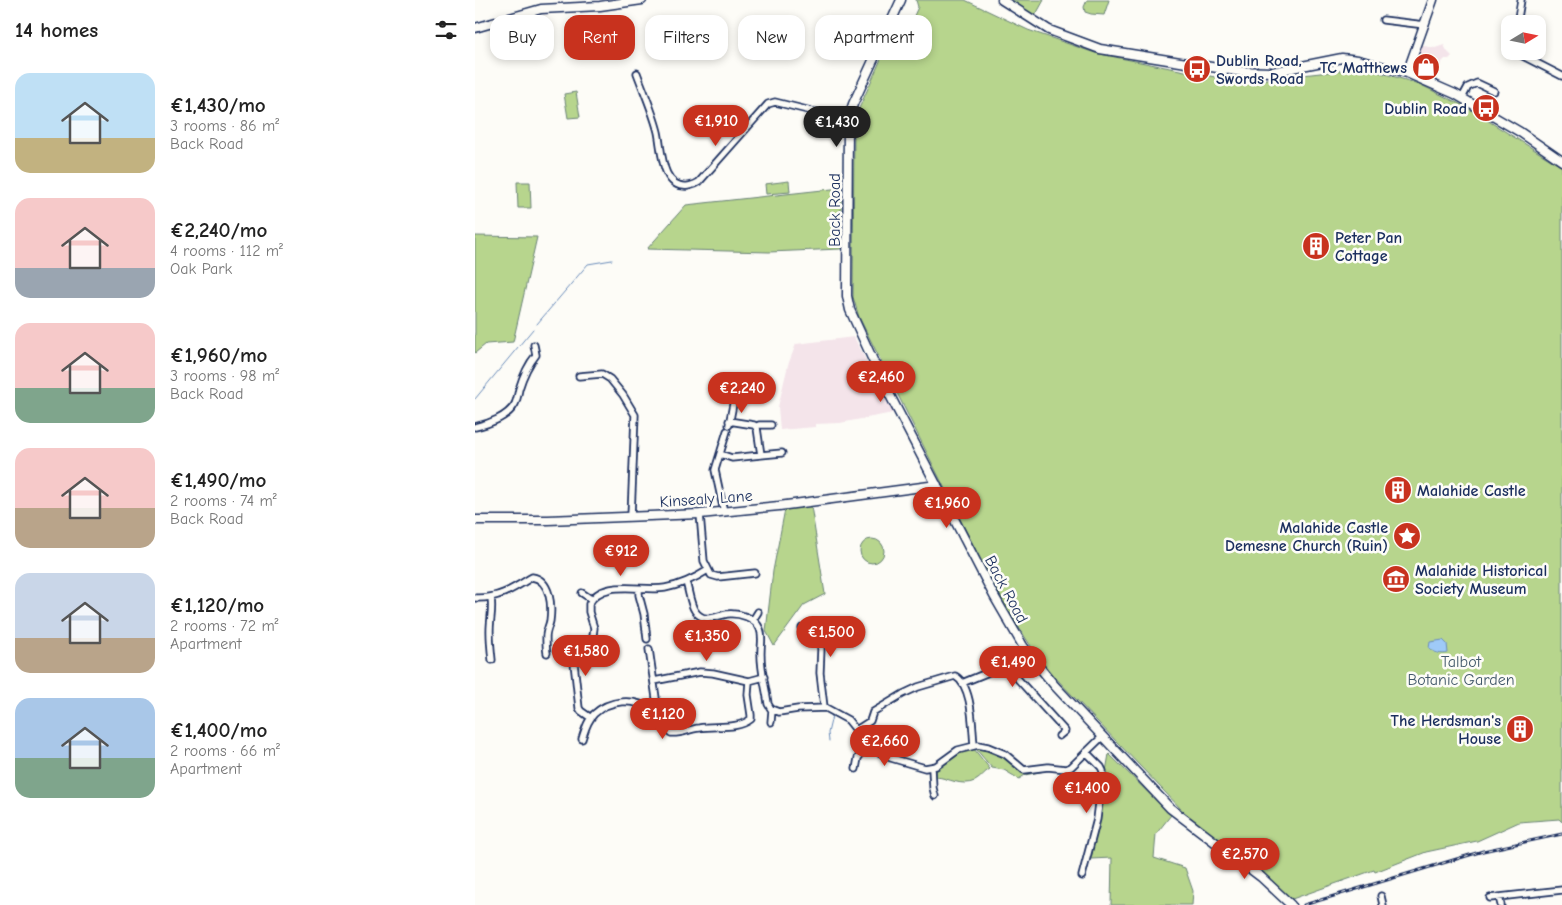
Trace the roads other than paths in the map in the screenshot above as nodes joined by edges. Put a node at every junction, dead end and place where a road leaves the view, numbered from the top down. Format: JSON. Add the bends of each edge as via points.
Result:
{"nodes":[{"id":1,"x":642,"y":0,"type":"edge"},
{"id":2,"x":901,"y":0,"type":"edge"},
{"id":3,"x":1002,"y":0,"type":"edge"},
{"id":4,"x":1433,"y":0,"type":"edge"},
{"id":5,"x":1521,"y":0,"type":"edge"},
{"id":6,"x":1518,"y":15,"type":"edge"},
{"id":7,"x":1383,"y":20,"type":"dead end"},
{"id":8,"x":1425,"y":25,"type":"junction"},
{"id":9,"x":475,"y":28,"type":"edge"},
{"id":10,"x":1531,"y":60,"type":"edge"},
{"id":11,"x":637,"y":73,"type":"dead end"},
{"id":12,"x":1407,"y":73,"type":"junction"},
{"id":13,"x":1562,"y":76,"type":"edge"},
{"id":14,"x":1493,"y":91,"type":"dead end"},
{"id":15,"x":1462,"y":98,"type":"junction"},
{"id":16,"x":848,"y":120,"type":"junction"},
{"id":17,"x":1562,"y":161,"type":"edge"},
{"id":18,"x":534,"y":345,"type":"dead end"},
{"id":19,"x":579,"y":376,"type":"dead end"},
{"id":20,"x":734,"y":399,"type":"dead end"},
{"id":21,"x":771,"y":425,"type":"dead end"},
{"id":22,"x":728,"y":426,"type":"junction"},
{"id":23,"x":475,"y":427,"type":"edge"},
{"id":24,"x":756,"y":427,"type":"junction"},
{"id":25,"x":782,"y":453,"type":"dead end"},
{"id":26,"x":720,"y":454,"type":"junction"},
{"id":27,"x":761,"y":455,"type":"junction"},
{"id":28,"x":937,"y":485,"type":"junction"},
{"id":29,"x":724,"y":512,"type":"junction"},
{"id":30,"x":700,"y":514,"type":"junction"},
{"id":31,"x":631,"y":516,"type":"junction"},
{"id":32,"x":475,"y":520,"type":"edge"},
{"id":33,"x":708,"y":570,"type":"junction"},
{"id":34,"x":755,"y":573,"type":"dead end"},
{"id":35,"x":686,"y":582,"type":"junction"},
{"id":36,"x":639,"y":589,"type":"junction"},
{"id":37,"x":582,"y":593,"type":"dead end"},
{"id":38,"x":475,"y":598,"type":"edge"},
{"id":39,"x":491,"y":598,"type":"junction"},
{"id":40,"x":591,"y":599,"type":"junction"},
{"id":41,"x":758,"y":612,"type":"dead end"},
{"id":42,"x":753,"y":620,"type":"junction"},
{"id":43,"x":812,"y":625,"type":"dead end"},
{"id":44,"x":647,"y":639,"type":"dead end"},
{"id":45,"x":585,"y":644,"type":"dead end"},
{"id":46,"x":649,"y":649,"type":"dead end"},
{"id":47,"x":599,"y":652,"type":"dead end"},
{"id":48,"x":547,"y":653,"type":"dead end"},
{"id":49,"x":492,"y":660,"type":"dead end"},
{"id":50,"x":764,"y":677,"type":"junction"},
{"id":51,"x":653,"y":681,"type":"junction"},
{"id":52,"x":749,"y":681,"type":"junction"},
{"id":53,"x":962,"y":683,"type":"junction"},
{"id":54,"x":824,"y":707,"type":"junction"},
{"id":55,"x":651,"y":710,"type":"junction"},
{"id":56,"x":772,"y":710,"type":"junction"},
{"id":57,"x":591,"y":718,"type":"junction"},
{"id":58,"x":771,"y":722,"type":"dead end"},
{"id":59,"x":857,"y":730,"type":"junction"},
{"id":60,"x":1059,"y":736,"type":"dead end"},
{"id":61,"x":1103,"y":736,"type":"junction"},
{"id":62,"x":582,"y":739,"type":"dead end"},
{"id":63,"x":868,"y":744,"type":"junction"},
{"id":64,"x":974,"y":745,"type":"junction"},
{"id":65,"x":1085,"y":752,"type":"junction"},
{"id":66,"x":933,"y":768,"type":"junction"},
{"id":67,"x":856,"y":769,"type":"dead end"},
{"id":68,"x":935,"y":796,"type":"dead end"},
{"id":69,"x":1082,"y":876,"type":"dead end"},
{"id":70,"x":1562,"y":890,"type":"edge"},
{"id":71,"x":1381,"y":896,"type":"dead end"},
{"id":72,"x":1499,"y":897,"type":"junction"},
{"id":73,"x":1490,"y":898,"type":"dead end"},
{"id":74,"x":1290,"y":904,"type":"edge"},
{"id":75,"x":1383,"y":905,"type":"edge"},
{"id":76,"x":1501,"y":905,"type":"edge"}],
"edges":[{"from":1,"to":9,"type":"street","via":[[616,5],[537,10]]},
{"from":2,"to":16,"type":"street","name":"Back Road"},
{"from":3,"to":12,"type":"street","via":[[1049,30],[1100,49],[1236,71],[1272,72],[1342,58]]},
{"from":4,"to":8,"type":"street"},
{"from":5,"to":6,"type":"street"},
{"from":7,"to":8,"type":"street"},
{"from":8,"to":12,"type":"street"},
{"from":10,"to":13,"type":"street"},
{"from":11,"to":16,"type":"street","via":[[658,132],[669,178],[678,185],[699,182],[770,103]]},
{"from":12,"to":15,"type":"street"},
{"from":14,"to":15,"type":"street","via":[[1477,83],[1468,87]]},
{"from":15,"to":17,"type":"street"},
{"from":16,"to":28,"type":"street","name":"Back Road","via":[[847,296],[850,310],[882,380]]},
{"from":18,"to":23,"type":"street","via":[[536,355],[523,376],[515,405],[504,416]]},
{"from":19,"to":31,"type":"street","via":[[602,374],[610,379],[635,415]]},
{"from":20,"to":22,"type":"street"},
{"from":21,"to":24,"type":"street","via":[[759,424]]},
{"from":22,"to":24,"type":"street"},
{"from":22,"to":26,"type":"street"},
{"from":24,"to":27,"type":"street"},
{"from":25,"to":27,"type":"street"},
{"from":26,"to":27,"type":"street","via":[[733,458]]},
{"from":26,"to":29,"type":"street","via":[[715,470]]},
{"from":28,"to":29,"type":"street","name":"Kinsealy Lane"},
{"from":28,"to":61,"type":"street","name":"Back Road","via":[[1023,646],[1055,686]]},
{"from":29,"to":30,"type":"street","name":"Kinsealy Lane"},
{"from":30,"to":31,"type":"street","name":"Kinsealy Lane"},
{"from":30,"to":33,"type":"street","via":[[704,561]]},
{"from":31,"to":32,"type":"street","name":"Kinsealy Lane"},
{"from":33,"to":34,"type":"street","via":[[718,577]]},
{"from":33,"to":35,"type":"street"},
{"from":35,"to":36,"type":"street","via":[[663,588]]},
{"from":35,"to":42,"type":"street","via":[[695,611],[703,618],[728,614]]},
{"from":36,"to":40,"type":"street","via":[[612,588]]},
{"from":36,"to":44,"type":"street"},
{"from":37,"to":40,"type":"street"},
{"from":38,"to":39,"type":"street"},
{"from":39,"to":48,"type":"street","via":[[513,590],[532,577],[539,578],[550,601]]},
{"from":39,"to":49,"type":"street"},
{"from":40,"to":45,"type":"street","via":[[589,612],[594,628],[593,641]]},
{"from":41,"to":42,"type":"street"},
{"from":42,"to":50,"type":"street","via":[[761,632]]},
{"from":43,"to":54,"type":"street","via":[[805,630],[818,640],[821,648]]},
{"from":46,"to":51,"type":"street"},
{"from":47,"to":57,"type":"street","via":[[596,658],[573,663],[579,708]]},
{"from":50,"to":52,"type":"street"},
{"from":50,"to":56,"type":"street"},
{"from":51,"to":52,"type":"street","via":[[700,672]]},
{"from":51,"to":55,"type":"street","via":[[656,702]]},
{"from":52,"to":55,"type":"street","via":[[751,719],[743,723],[677,734],[671,733]]},
{"from":53,"to":59,"type":"street","via":[[953,676],[913,689],[873,712],[870,721]]},
{"from":53,"to":60,"type":"street","via":[[1007,666],[1065,730]]},
{"from":53,"to":64,"type":"street","via":[[970,702]]},
{"from":54,"to":56,"type":"street"},
{"from":54,"to":59,"type":"street","via":[[845,717]]},
{"from":55,"to":57,"type":"street","via":[[638,703],[620,701],[604,707]]},
{"from":56,"to":58,"type":"street"},
{"from":57,"to":62,"type":"street"},
{"from":59,"to":63,"type":"street"},
{"from":61,"to":65,"type":"street"},
{"from":61,"to":74,"type":"street","name":"Back Road","via":[[1170,808],[1261,877]]},
{"from":63,"to":66,"type":"street","via":[[891,758]]},
{"from":63,"to":67,"type":"street","via":[[858,758]]},
{"from":64,"to":65,"type":"street","via":[[998,750],[1021,770],[1027,771],[1068,768]]},
{"from":64,"to":66,"type":"street","via":[[953,752]]},
{"from":65,"to":69,"type":"street","via":[[1103,771],[1097,819]]},
{"from":66,"to":68,"type":"street"},
{"from":70,"to":72,"type":"street"},
{"from":71,"to":75,"type":"street"},
{"from":72,"to":73,"type":"street"},
{"from":72,"to":76,"type":"street"}]}
